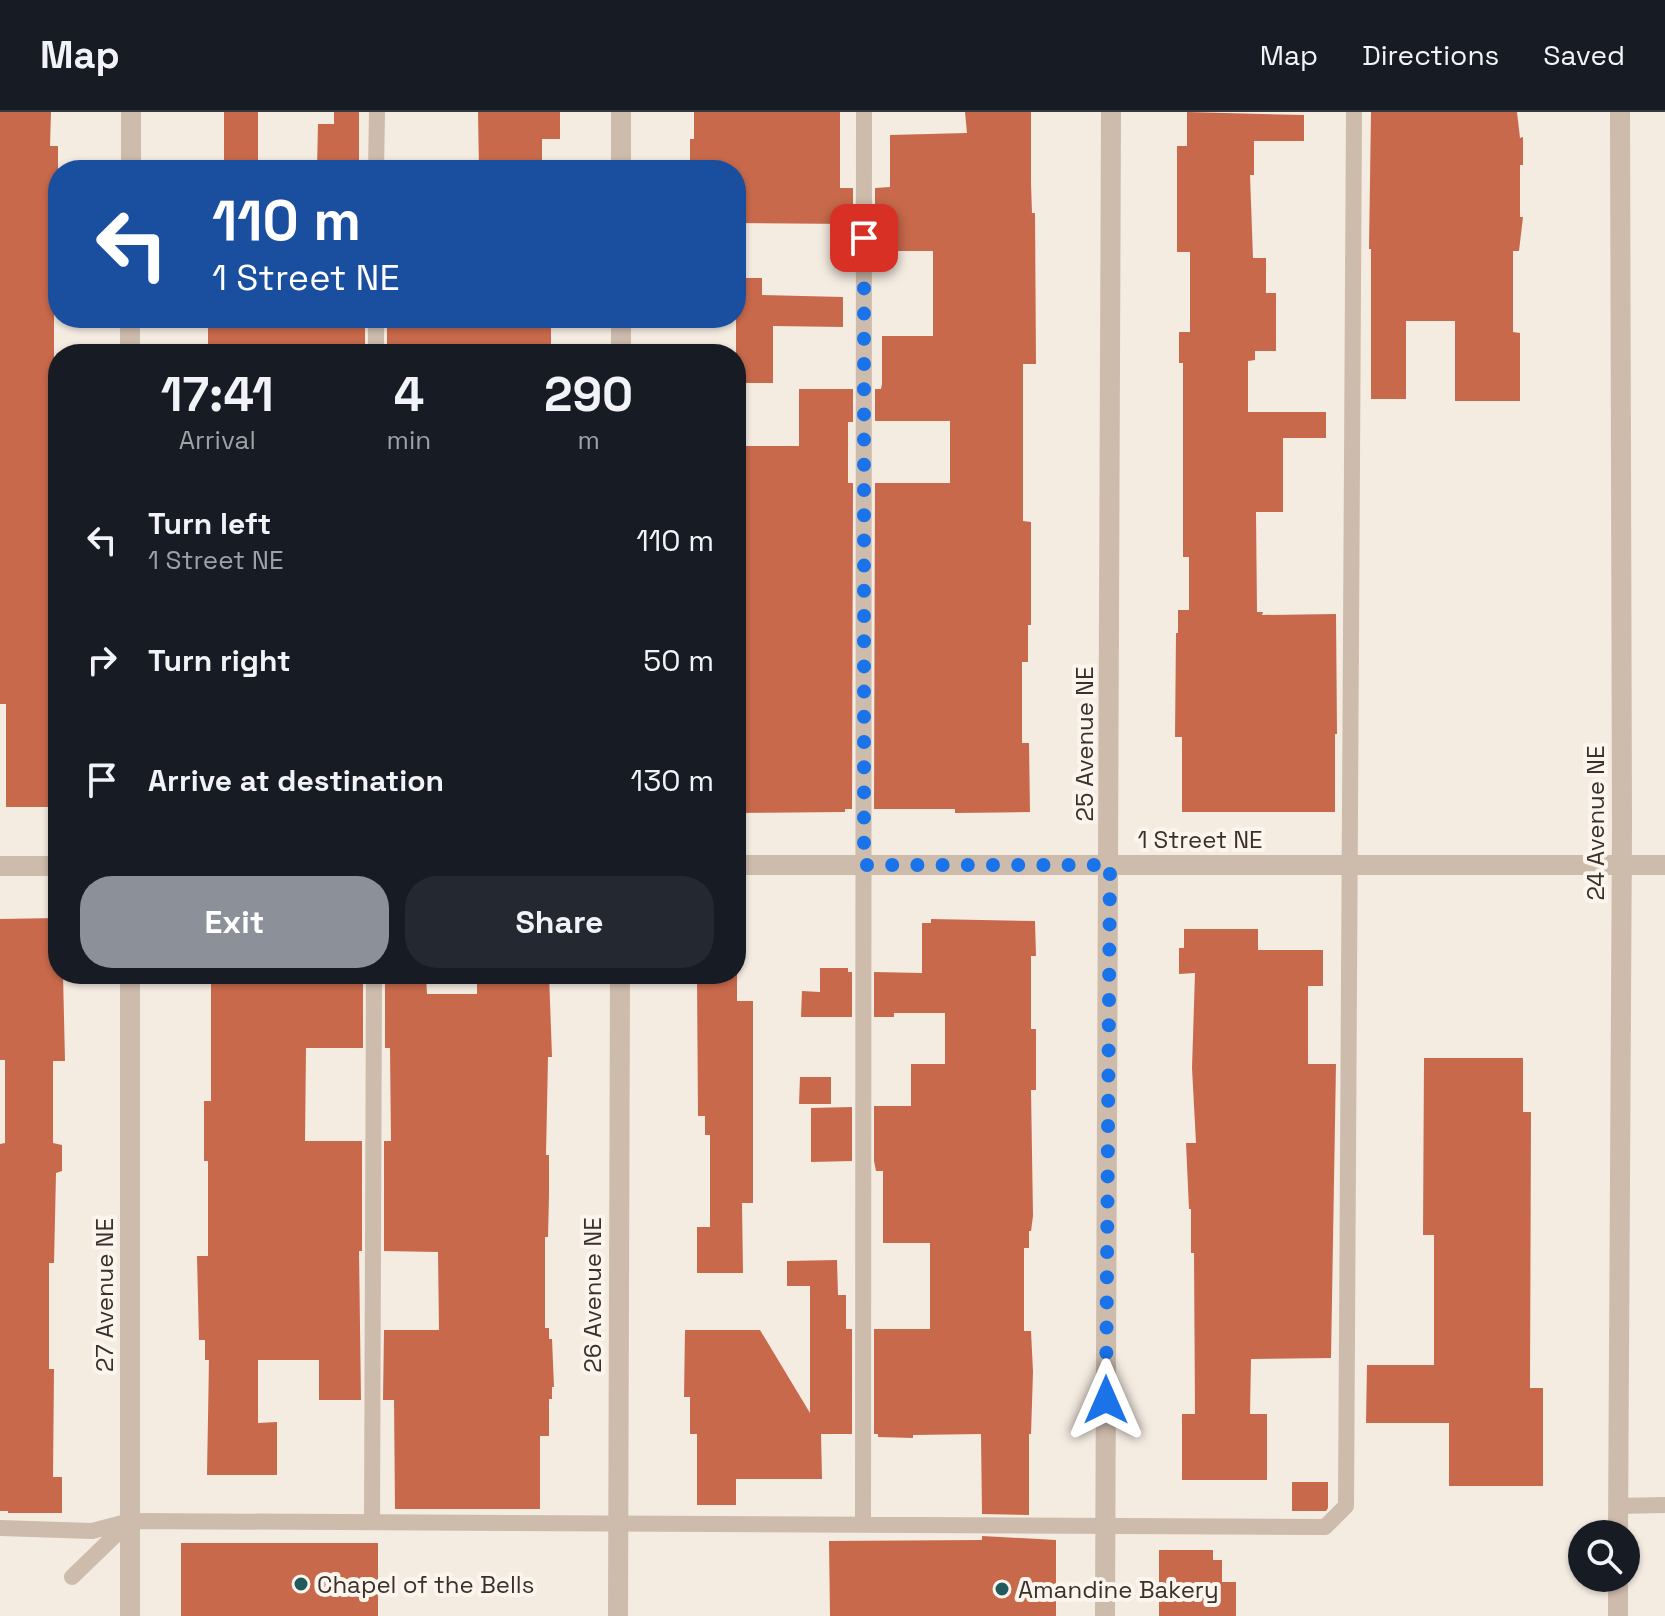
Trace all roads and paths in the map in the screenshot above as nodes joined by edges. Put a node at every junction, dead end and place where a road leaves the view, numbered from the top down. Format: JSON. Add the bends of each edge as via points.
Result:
{"nodes":[{"id":1,"x":131,"y":112,"type":"edge"},
{"id":2,"x":377,"y":112,"type":"edge"},
{"id":3,"x":621,"y":112,"type":"edge"},
{"id":4,"x":864,"y":112,"type":"edge"},
{"id":5,"x":1111,"y":112,"type":"edge"},
{"id":6,"x":1354,"y":112,"type":"edge"},
{"id":7,"x":1620,"y":112,"type":"edge"},
{"id":8,"x":131,"y":160,"type":"edge"},
{"id":9,"x":376,"y":160,"type":"edge"},
{"id":10,"x":621,"y":160,"type":"edge"},
{"id":11,"x":1621,"y":864,"type":"junction"},
{"id":12,"x":746,"y":865,"type":"edge"},
{"id":13,"x":864,"y":865,"type":"junction"},
{"id":14,"x":1110,"y":865,"type":"junction"},
{"id":15,"x":1349,"y":865,"type":"junction"},
{"id":16,"x":1665,"y":865,"type":"edge"},
{"id":17,"x":0,"y":866,"type":"edge"},
{"id":18,"x":48,"y":866,"type":"edge"},
{"id":19,"x":130,"y":984,"type":"edge"},
{"id":20,"x":374,"y":984,"type":"edge"},
{"id":21,"x":620,"y":984,"type":"edge"},
{"id":22,"x":1665,"y":1505,"type":"edge"},
{"id":23,"x":1618,"y":1506,"type":"junction"},
{"id":24,"x":1618,"y":1520,"type":"edge"},
{"id":25,"x":130,"y":1521,"type":"junction"},
{"id":26,"x":372,"y":1521,"type":"junction"},
{"id":27,"x":618,"y":1523,"type":"junction"},
{"id":28,"x":863,"y":1524,"type":"junction"},
{"id":29,"x":1106,"y":1525,"type":"junction"},
{"id":30,"x":0,"y":1528,"type":"edge"},
{"id":31,"x":72,"y":1577,"type":"dead end"},
{"id":32,"x":1618,"y":1592,"type":"edge"},
{"id":33,"x":130,"y":1616,"type":"edge"},
{"id":34,"x":618,"y":1616,"type":"edge"},
{"id":35,"x":1105,"y":1616,"type":"edge"},
{"id":36,"x":1618,"y":1616,"type":"edge"}],
"edges":[{"from":1,"to":8,"type":"street"},
{"from":2,"to":9,"type":"lane"},
{"from":3,"to":10,"type":"street"},
{"from":4,"to":13,"type":"lane"},
{"from":5,"to":14,"type":"street","name":"25 Avenue NE"},
{"from":6,"to":15,"type":"lane"},
{"from":7,"to":11,"type":"street","name":"24 Avenue NE"},
{"from":11,"to":15,"type":"street","name":"1 Street NE"},
{"from":11,"to":16,"type":"street","name":"1 Street NE"},
{"from":11,"to":23,"type":"street","name":"24 Avenue NE"},
{"from":12,"to":13,"type":"street","name":"1 Street NE"},
{"from":13,"to":14,"type":"street","name":"1 Street NE"},
{"from":13,"to":28,"type":"lane"},
{"from":14,"to":15,"type":"street","name":"1 Street NE"},
{"from":14,"to":29,"type":"street","name":"25 Avenue NE"},
{"from":15,"to":29,"type":"lane","via":[[1346,1506],[1325,1527]]},
{"from":17,"to":18,"type":"street"},
{"from":19,"to":25,"type":"street","name":"27 Avenue NE"},
{"from":20,"to":26,"type":"lane"},
{"from":21,"to":27,"type":"street","name":"26 Avenue NE"},
{"from":22,"to":23,"type":"lane"},
{"from":23,"to":24,"type":"street","name":"24 Avenue NE"},
{"from":25,"to":26,"type":"lane"},
{"from":25,"to":30,"type":"lane","via":[[92,1531]]},
{"from":25,"to":31,"type":"lane"},
{"from":25,"to":33,"type":"street","name":"27 Avenue NE"},
{"from":26,"to":27,"type":"lane"},
{"from":27,"to":28,"type":"lane"},
{"from":27,"to":34,"type":"street","name":"26 Avenue NE"},
{"from":28,"to":29,"type":"lane"},
{"from":29,"to":35,"type":"street","name":"25 Avenue NE"},
{"from":32,"to":36,"type":"street"}]}
